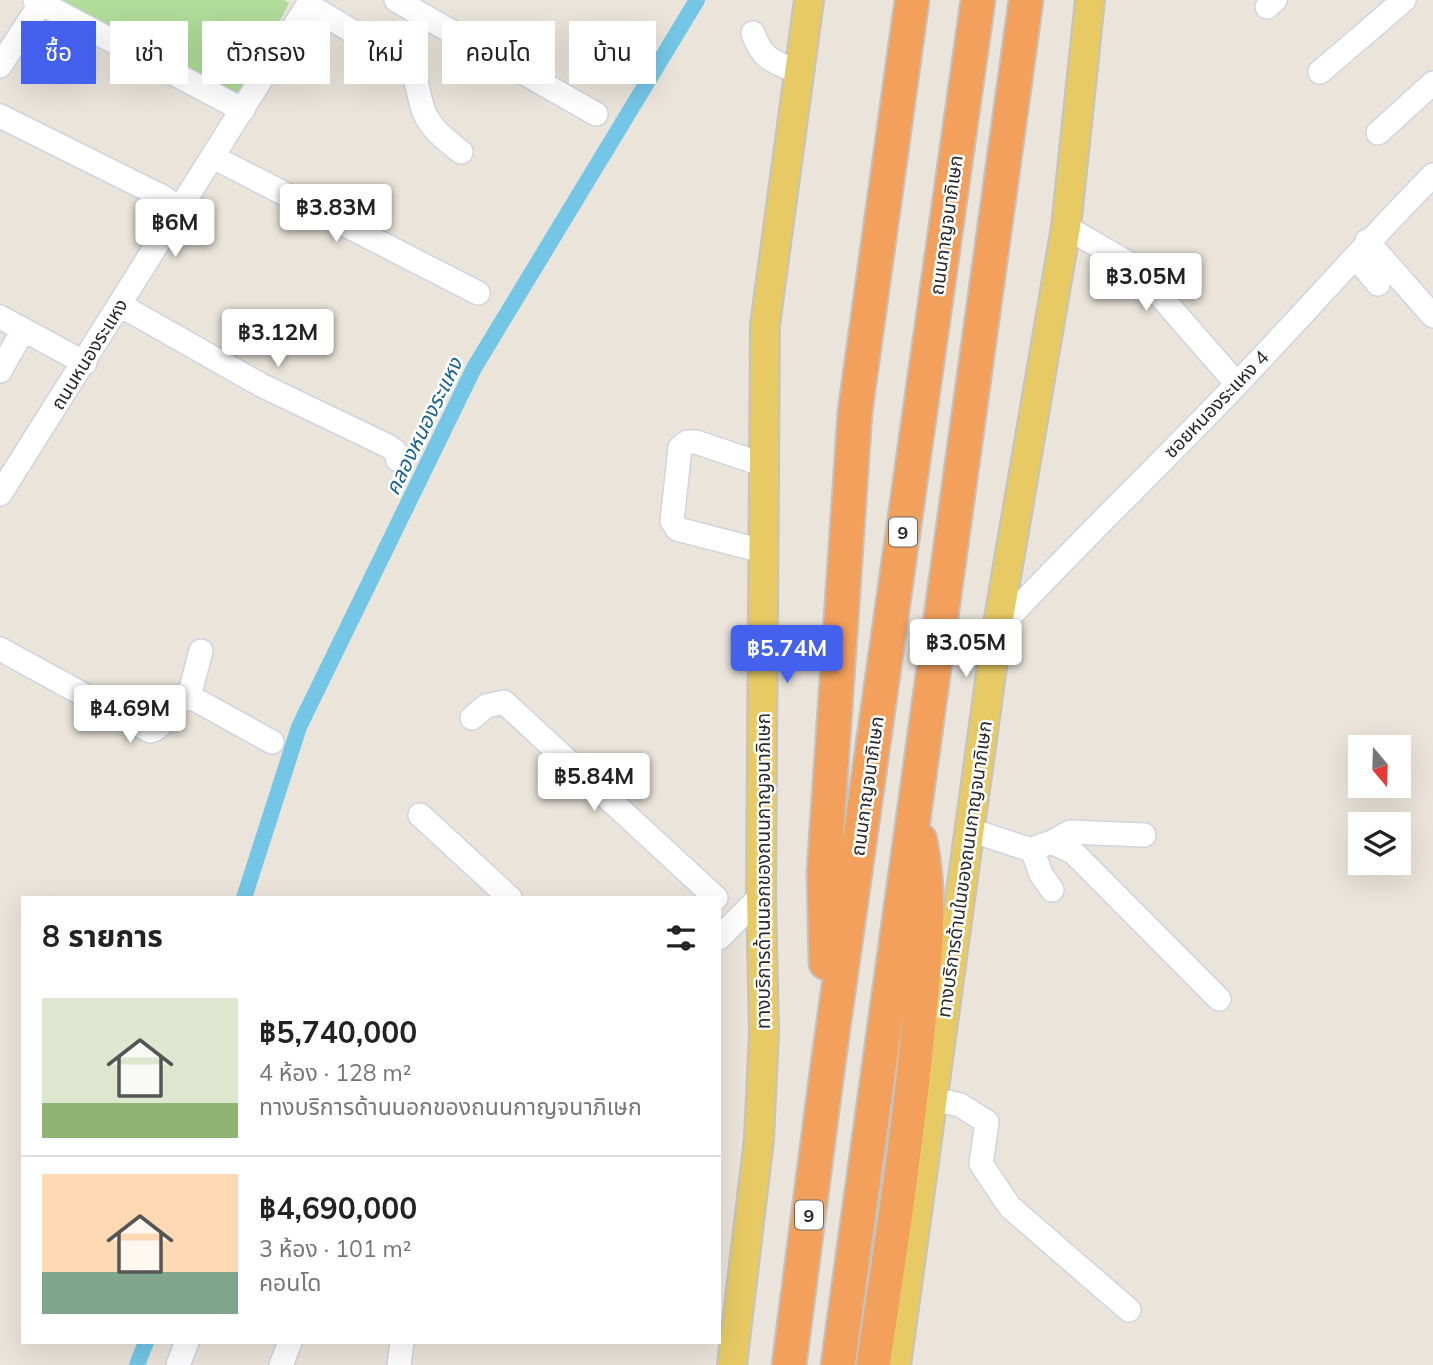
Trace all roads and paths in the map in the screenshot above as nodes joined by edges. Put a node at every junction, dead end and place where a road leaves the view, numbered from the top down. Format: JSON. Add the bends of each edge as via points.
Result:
{"nodes":[{"id":1,"x":396,"y":0,"type":"edge"},
{"id":2,"x":809,"y":0,"type":"edge"},
{"id":3,"x":912,"y":0,"type":"edge"},
{"id":4,"x":978,"y":0,"type":"edge"},
{"id":5,"x":1026,"y":0,"type":"edge"},
{"id":6,"x":1090,"y":0,"type":"edge"},
{"id":7,"x":1404,"y":0,"type":"edge"},
{"id":8,"x":38,"y":2,"type":"edge"},
{"id":9,"x":310,"y":3,"type":"edge"},
{"id":10,"x":753,"y":33,"type":"dead end"},
{"id":11,"x":0,"y":66,"type":"edge"},
{"id":12,"x":799,"y":72,"type":"junction"},
{"id":13,"x":1320,"y":72,"type":"dead end"},
{"id":14,"x":1433,"y":83,"type":"edge"},
{"id":15,"x":243,"y":110,"type":"junction"},
{"id":16,"x":596,"y":114,"type":"dead end"},
{"id":17,"x":0,"y":116,"type":"edge"},
{"id":18,"x":1378,"y":133,"type":"dead end"},
{"id":19,"x":461,"y":152,"type":"dead end"},
{"id":20,"x":214,"y":157,"type":"junction"},
{"id":21,"x":1433,"y":175,"type":"edge"},
{"id":22,"x":180,"y":210,"type":"junction"},
{"id":23,"x":1066,"y":227,"type":"junction"},
{"id":24,"x":1362,"y":249,"type":"junction"},
{"id":25,"x":1378,"y":284,"type":"dead end"},
{"id":26,"x":478,"y":293,"type":"dead end"},
{"id":27,"x":120,"y":305,"type":"junction"},
{"id":28,"x":1433,"y":316,"type":"edge"},
{"id":29,"x":0,"y":317,"type":"edge"},
{"id":30,"x":23,"y":330,"type":"junction"},
{"id":31,"x":85,"y":363,"type":"junction"},
{"id":32,"x":0,"y":372,"type":"edge"},
{"id":33,"x":1237,"y":384,"type":"junction"},
{"id":34,"x":398,"y":460,"type":"dead end"},
{"id":35,"x":764,"y":465,"type":"junction"},
{"id":36,"x":0,"y":494,"type":"edge"},
{"id":37,"x":764,"y":551,"type":"junction"},
{"id":38,"x":997,"y":631,"type":"junction"},
{"id":39,"x":0,"y":649,"type":"edge"},
{"id":40,"x":201,"y":650,"type":"dead end"},
{"id":41,"x":189,"y":696,"type":"junction"},
{"id":42,"x":472,"y":718,"type":"dead end"},
{"id":43,"x":272,"y":742,"type":"dead end"},
{"id":44,"x":913,"y":806,"type":"junction"},
{"id":45,"x":421,"y":816,"type":"dead end"},
{"id":46,"x":970,"y":830,"type":"junction"},
{"id":47,"x":1144,"y":835,"type":"dead end"},
{"id":48,"x":1042,"y":846,"type":"junction"},
{"id":49,"x":1052,"y":890,"type":"dead end"},
{"id":50,"x":508,"y":896,"type":"edge"},
{"id":51,"x":715,"y":896,"type":"edge"},
{"id":52,"x":761,"y":896,"type":"junction"},
{"id":53,"x":721,"y":902,"type":"edge"},
{"id":54,"x":738,"y":918,"type":"junction"},
{"id":55,"x":721,"y":935,"type":"edge"},
{"id":56,"x":1219,"y":999,"type":"dead end"},
{"id":57,"x":828,"y":1064,"type":"junction"},
{"id":58,"x":933,"y":1100,"type":"junction"},
{"id":59,"x":1129,"y":1310,"type":"dead end"},
{"id":60,"x":186,"y":1344,"type":"edge"},
{"id":61,"x":289,"y":1344,"type":"edge"},
{"id":62,"x":402,"y":1344,"type":"edge"},
{"id":63,"x":178,"y":1365,"type":"edge"},
{"id":64,"x":281,"y":1365,"type":"edge"},
{"id":65,"x":399,"y":1365,"type":"edge"},
{"id":66,"x":732,"y":1365,"type":"edge"},
{"id":67,"x":789,"y":1365,"type":"edge"},
{"id":68,"x":838,"y":1365,"type":"edge"},
{"id":69,"x":873,"y":1365,"type":"edge"},
{"id":70,"x":896,"y":1365,"type":"edge"}],
"edges":[{"from":1,"to":16,"type":"street"},
{"from":2,"to":12,"type":"main road","name":"ทางบริการด้านนอกของถนนกาญจนาภิเษก"},
{"from":3,"to":57,"type":"highway","via":[[855,412],[824,872]]},
{"from":4,"to":57,"type":"highway","name":"ถนนกาญจนาภิเษก","number":"9"},
{"from":5,"to":44,"type":"highway"},
{"from":6,"to":23,"type":"main road","name":"ทางบริการด้านในของถนนกาญจนาภิเษก"},
{"from":7,"to":13,"type":"street"},
{"from":8,"to":11,"type":"street"},
{"from":8,"to":15,"type":"street"},
{"from":9,"to":15,"type":"street","name":"ถนนหนองระแหง"},
{"from":9,"to":19,"type":"street","via":[[409,65],[425,114]]},
{"from":10,"to":12,"type":"street","via":[[758,50],[768,59]]},
{"from":12,"to":35,"type":"main road","name":"ทางบริการด้านนอกของถนนกาญจนาภิเษก","via":[[768,283]]},
{"from":14,"to":18,"type":"street"},
{"from":15,"to":20,"type":"street","name":"ถนนหนองระแหง"},
{"from":17,"to":22,"type":"street","via":[[163,197]]},
{"from":20,"to":22,"type":"street","name":"ถนนหนองระแหง"},
{"from":20,"to":26,"type":"street"},
{"from":21,"to":24,"type":"street","name":"ซอยหนองระแหง 4"},
{"from":22,"to":27,"type":"street","name":"ถนนหนองระแหง"},
{"from":23,"to":33,"type":"street","via":[[1135,267]]},
{"from":23,"to":38,"type":"main road","name":"ทางบริการด้านในของถนนกาญจนาภิเษก"},
{"from":24,"to":25,"type":"street"},
{"from":24,"to":28,"type":"street"},
{"from":24,"to":33,"type":"street","name":"ซอยหนองระแหง 4"},
{"from":27,"to":31,"type":"street","name":"ถนนหนองระแหง"},
{"from":27,"to":34,"type":"street","via":[[261,385],[388,446]]},
{"from":29,"to":30,"type":"street"},
{"from":30,"to":31,"type":"street"},
{"from":30,"to":32,"type":"street"},
{"from":31,"to":36,"type":"street","name":"ถนนหนองระแหง"},
{"from":33,"to":38,"type":"street","name":"ซอยหนองระแหง 4"},
{"from":35,"to":37,"type":"main road","name":"ทางบริการด้านนอกของถนนกาญจนาภิเษก"},
{"from":35,"to":37,"type":"street","via":[[687,442],[680,448],[672,521],[677,529]]},
{"from":37,"to":52,"type":"main road","name":"ทางบริการด้านนอกของถนนกาญจนาภิเษก"},
{"from":38,"to":46,"type":"main road","name":"ทางบริการด้านในของถนนกาญจนาภิเษก"},
{"from":39,"to":41,"type":"street","via":[[150,732],[163,723],[177,702]]},
{"from":40,"to":41,"type":"street"},
{"from":41,"to":43,"type":"street"},
{"from":42,"to":51,"type":"street","via":[[495,701],[504,702]]},
{"from":44,"to":68,"type":"highway"},
{"from":44,"to":69,"type":"highway","via":[[925,866],[928,927],[914,1072]]},
{"from":45,"to":50,"type":"street"},
{"from":46,"to":48,"type":"street"},
{"from":46,"to":58,"type":"main road","name":"ทางบริการด้านในของถนนกาญจนาภิเษก"},
{"from":47,"to":48,"type":"street","via":[[1070,832]]},
{"from":48,"to":49,"type":"street","via":[[1041,874]]},
{"from":48,"to":56,"type":"street","via":[[1073,852]]},
{"from":52,"to":54,"type":"street"},
{"from":52,"to":66,"type":"main road","name":"ทางบริการด้านนอกของถนนกาญจนาภิเษก","via":[[762,1099]]},
{"from":53,"to":54,"type":"street"},
{"from":54,"to":55,"type":"street"},
{"from":57,"to":67,"type":"highway","name":"ถนนกาญจนาภิเษก","number":"9"},
{"from":58,"to":59,"type":"street","via":[[960,1105],[987,1122],[981,1164],[1010,1207]]},
{"from":58,"to":70,"type":"main road","name":"ทางบริการด้านในของถนนกาญจนาภิเษก"},
{"from":60,"to":63,"type":"street"},
{"from":61,"to":64,"type":"street"},
{"from":62,"to":65,"type":"street"}]}
